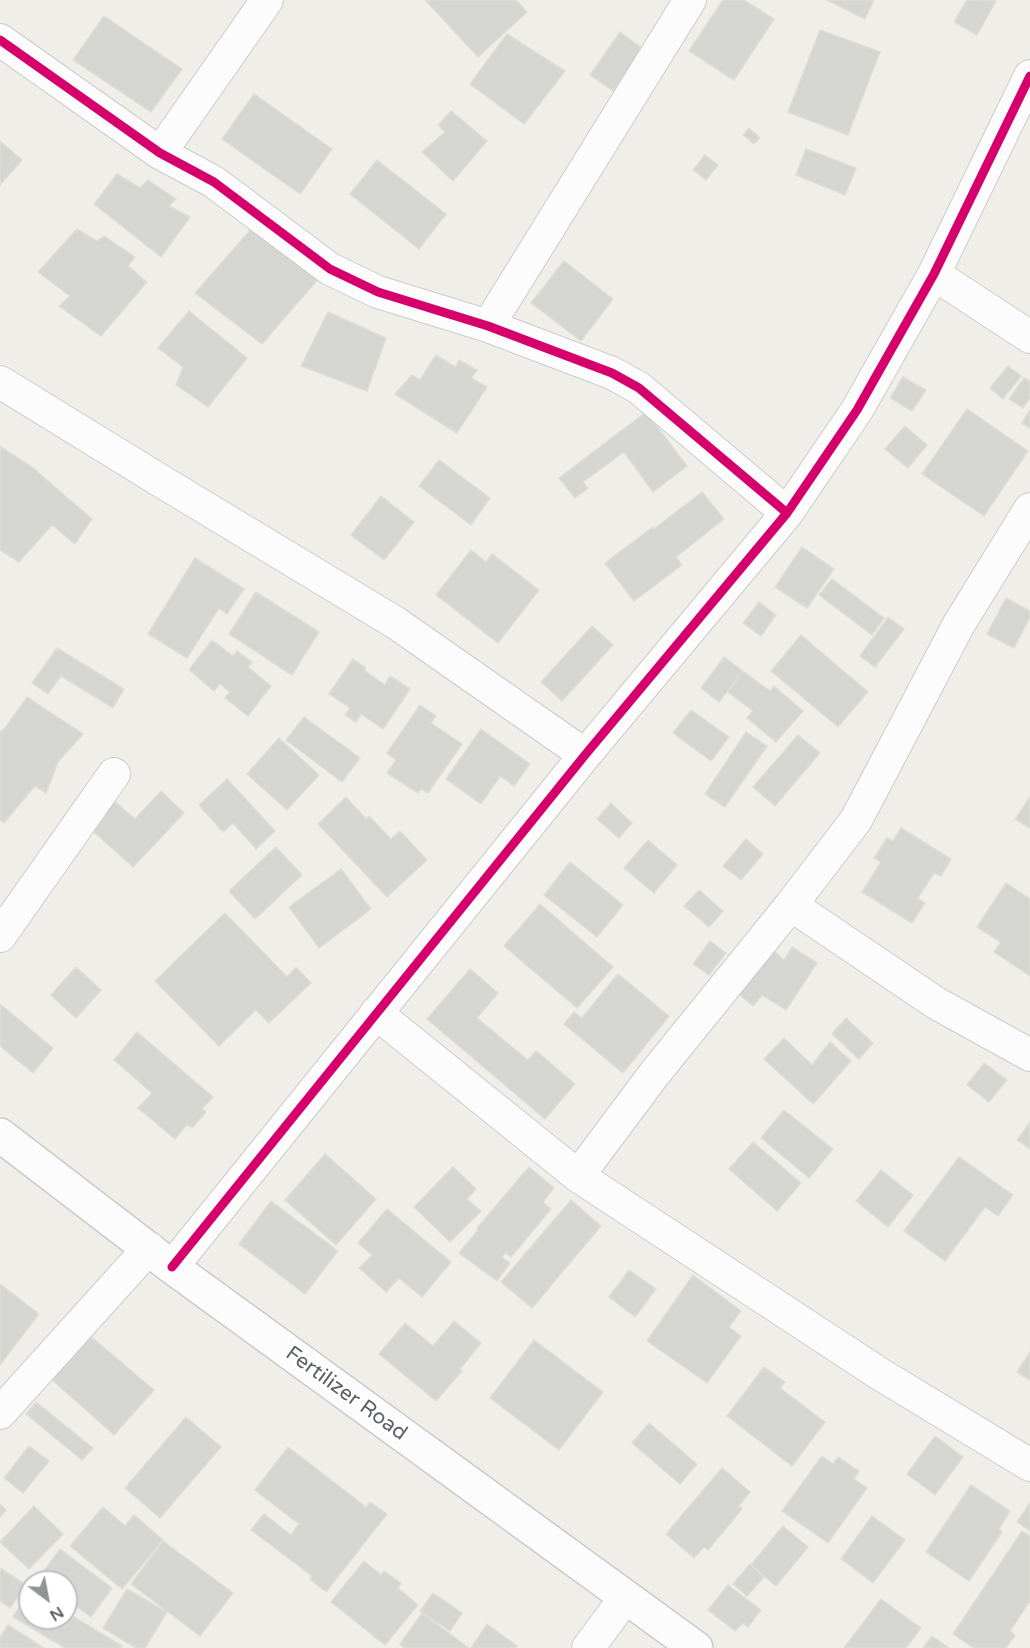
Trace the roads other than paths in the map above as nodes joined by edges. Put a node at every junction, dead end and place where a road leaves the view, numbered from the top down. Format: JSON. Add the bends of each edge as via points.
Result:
{"nodes":[{"id":1,"x":267,"y":0,"type":"edge"},
{"id":2,"x":690,"y":0,"type":"edge"},
{"id":3,"x":0,"y":40,"type":"edge"},
{"id":4,"x":1030,"y":76,"type":"edge"},
{"id":5,"x":160,"y":153,"type":"junction"},
{"id":6,"x":934,"y":274,"type":"junction"},
{"id":7,"x":488,"y":326,"type":"junction"},
{"id":8,"x":1030,"y":337,"type":"edge"},
{"id":9,"x":0,"y":382,"type":"edge"},
{"id":10,"x":1030,"y":509,"type":"edge"},
{"id":11,"x":787,"y":513,"type":"junction"},
{"id":12,"x":585,"y":755,"type":"junction"},
{"id":13,"x":114,"y":774,"type":"dead end"},
{"id":14,"x":791,"y":905,"type":"junction"},
{"id":15,"x":0,"y":936,"type":"edge"},
{"id":16,"x":376,"y":1013,"type":"junction"},
{"id":17,"x":1030,"y":1055,"type":"edge"},
{"id":18,"x":1,"y":1137,"type":"edge"},
{"id":19,"x":578,"y":1176,"type":"junction"},
{"id":20,"x":160,"y":1258,"type":"junction"},
{"id":21,"x":0,"y":1413,"type":"edge"},
{"id":22,"x":1030,"y":1465,"type":"edge"},
{"id":23,"x":626,"y":1598,"type":"junction"},
{"id":24,"x":588,"y":1648,"type":"edge"},
{"id":25,"x":696,"y":1648,"type":"edge"}],
"edges":[{"from":1,"to":5,"type":"street"},
{"from":2,"to":7,"type":"street"},
{"from":3,"to":5,"type":"street"},
{"from":4,"to":6,"type":"street"},
{"from":5,"to":7,"type":"street","via":[[214,182],[330,269],[378,292]]},
{"from":6,"to":8,"type":"street"},
{"from":6,"to":11,"type":"street","via":[[857,410]]},
{"from":7,"to":11,"type":"street","via":[[612,373],[639,388]]},
{"from":9,"to":12,"type":"street","via":[[396,623]]},
{"from":10,"to":14,"type":"street","via":[[959,624],[856,820]]},
{"from":11,"to":12,"type":"street"},
{"from":12,"to":16,"type":"street"},
{"from":13,"to":15,"type":"street"},
{"from":14,"to":17,"type":"street","via":[[936,1003]]},
{"from":14,"to":19,"type":"street","via":[[655,1073]]},
{"from":16,"to":19,"type":"street"},
{"from":16,"to":20,"type":"street"},
{"from":18,"to":20,"type":"street","name":"Fertilizer Road"},
{"from":19,"to":22,"type":"street","via":[[880,1374]]},
{"from":20,"to":21,"type":"street"},
{"from":20,"to":23,"type":"street","name":"Fertilizer Road"},
{"from":23,"to":24,"type":"street"},
{"from":23,"to":25,"type":"street","name":"Fertilizer Road"}]}
